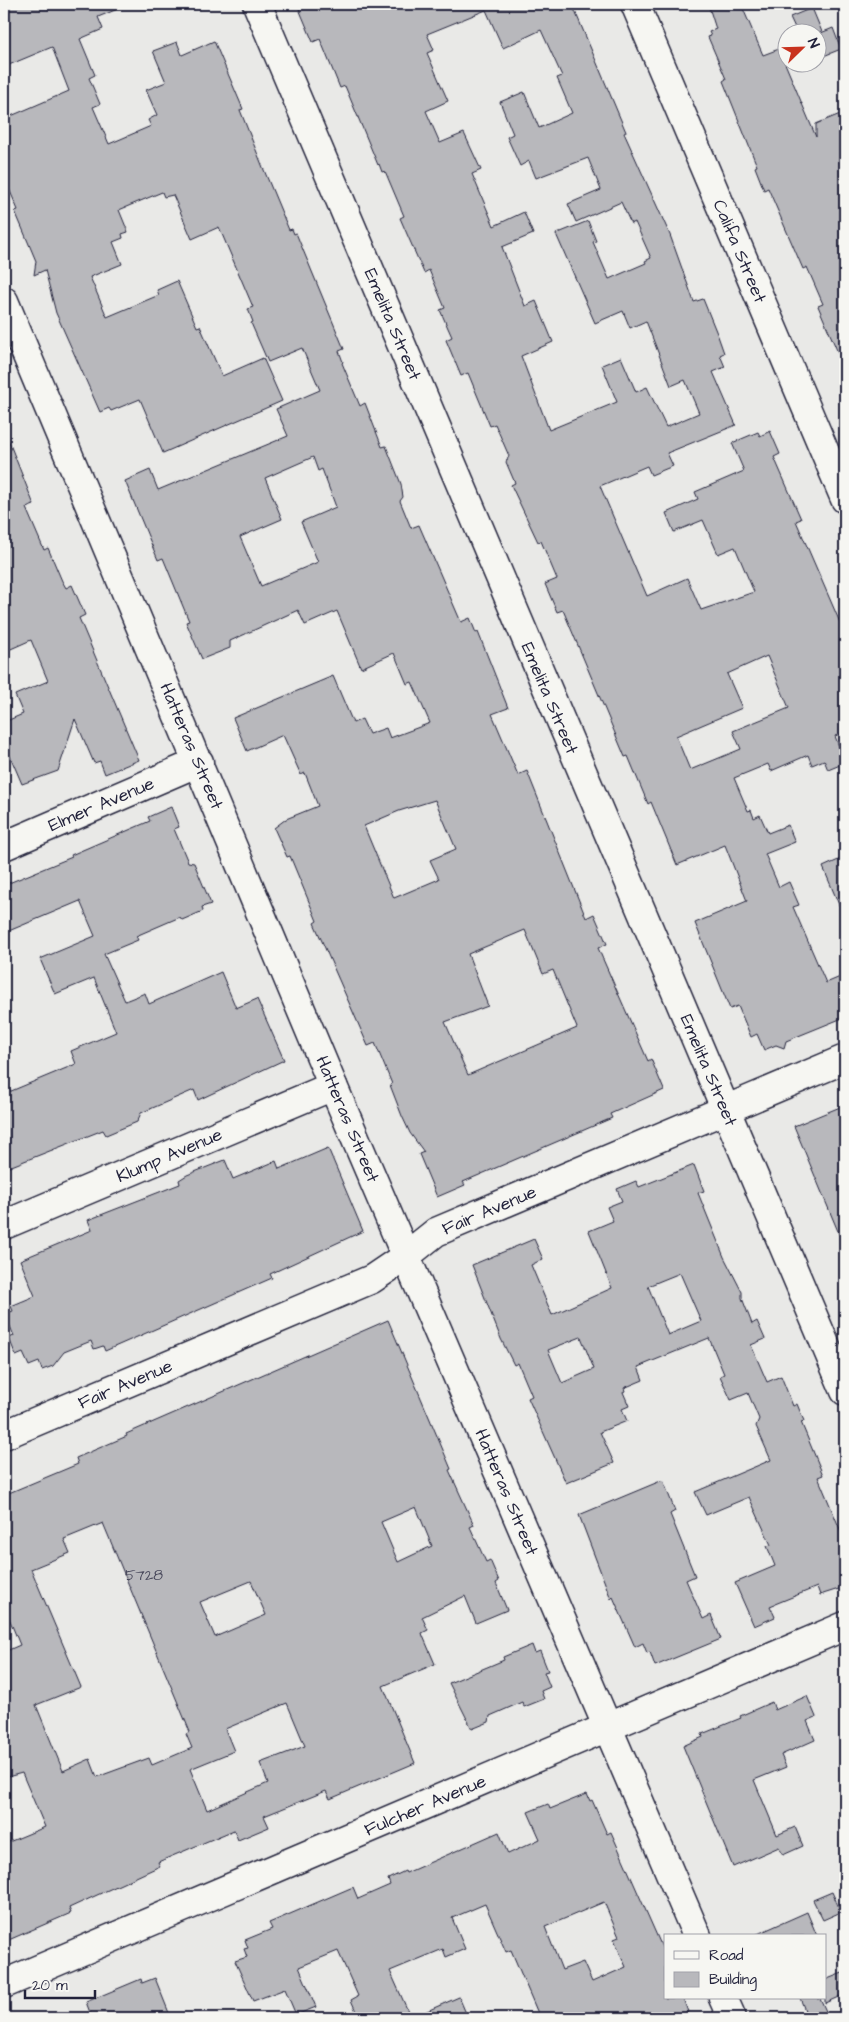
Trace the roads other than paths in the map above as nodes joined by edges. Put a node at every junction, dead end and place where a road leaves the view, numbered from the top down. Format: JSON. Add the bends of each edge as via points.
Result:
{"nodes":[{"id":1,"x":256,"y":4,"type":"edge"},
{"id":2,"x":635,"y":4,"type":"edge"},
{"id":3,"x":4,"y":301,"type":"edge"},
{"id":4,"x":845,"y":499,"type":"edge"},
{"id":5,"x":199,"y":762,"type":"junction"},
{"id":6,"x":4,"y":846,"type":"edge"},
{"id":7,"x":845,"y":1059,"type":"edge"},
{"id":8,"x":334,"y":1086,"type":"junction"},
{"id":9,"x":726,"y":1109,"type":"junction"},
{"id":10,"x":4,"y":1225,"type":"edge"},
{"id":11,"x":406,"y":1256,"type":"junction"},
{"id":12,"x":845,"y":1391,"type":"edge"},
{"id":13,"x":4,"y":1435,"type":"edge"},
{"id":14,"x":845,"y":1626,"type":"edge"},
{"id":15,"x":608,"y":1727,"type":"junction"},
{"id":16,"x":696,"y":1934,"type":"edge"},
{"id":17,"x":4,"y":1984,"type":"edge"},
{"id":18,"x":724,"y":2000,"type":"edge"},
{"id":19,"x":732,"y":2018,"type":"edge"}],
"edges":[{"from":1,"to":9,"type":"street","name":"Emelita Street"},
{"from":2,"to":4,"type":"street","name":"Califa Street"},
{"from":3,"to":5,"type":"street","name":"Hatteras Street"},
{"from":5,"to":6,"type":"street","name":"Elmer Avenue"},
{"from":5,"to":8,"type":"street","name":"Hatteras Street"},
{"from":7,"to":9,"type":"street","name":"Fair Avenue"},
{"from":8,"to":10,"type":"street","name":"Klump Avenue"},
{"from":8,"to":11,"type":"street","name":"Hatteras Street"},
{"from":9,"to":11,"type":"street","name":"Fair Avenue","via":[[436,1232]]},
{"from":9,"to":12,"type":"street","name":"Emelita Street"},
{"from":11,"to":13,"type":"street","name":"Fair Avenue","via":[[372,1279]]},
{"from":11,"to":15,"type":"street","name":"Hatteras Street"},
{"from":14,"to":15,"type":"street","name":"Fulcher Avenue"},
{"from":15,"to":16,"type":"street","name":"Hatteras Street"},
{"from":15,"to":17,"type":"street","name":"Fulcher Avenue"},
{"from":18,"to":19,"type":"street"}]}
